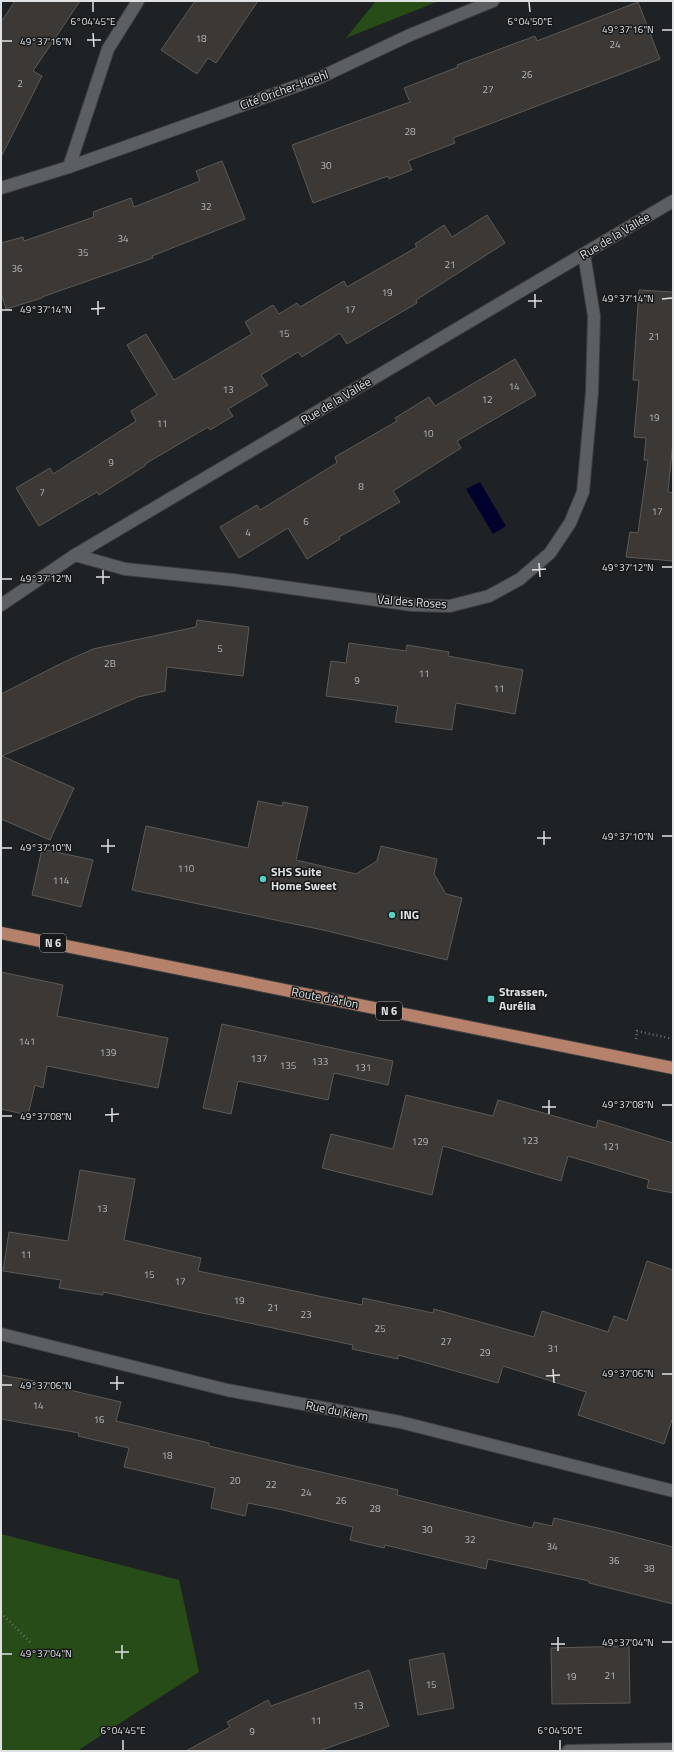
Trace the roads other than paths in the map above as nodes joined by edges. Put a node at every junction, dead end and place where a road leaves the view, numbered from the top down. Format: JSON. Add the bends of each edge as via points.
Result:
{"nodes":[{"id":1,"x":138,"y":1,"type":"edge"},
{"id":2,"x":493,"y":1,"type":"edge"},
{"id":3,"x":69,"y":166,"type":"junction"},
{"id":4,"x":1,"y":188,"type":"edge"},
{"id":5,"x":673,"y":201,"type":"edge"},
{"id":6,"x":584,"y":254,"type":"junction"},
{"id":7,"x":75,"y":555,"type":"junction"},
{"id":8,"x":1,"y":605,"type":"edge"},
{"id":9,"x":1,"y":933,"type":"edge"},
{"id":10,"x":673,"y":1068,"type":"edge"},
{"id":11,"x":1,"y":1334,"type":"edge"},
{"id":12,"x":673,"y":1491,"type":"edge"},
{"id":13,"x":673,"y":1749,"type":"edge"},
{"id":14,"x":568,"y":1751,"type":"edge"}],
"edges":[{"from":1,"to":3,"type":"street","via":[[108,49]]},
{"from":2,"to":3,"type":"street","name":"Cité Oricher-Hoehl","via":[[410,35],[319,78]]},
{"from":3,"to":4,"type":"street","name":"Cité Oricher-Hoehl"},
{"from":5,"to":6,"type":"street","name":"Rue de la Vallée"},
{"from":6,"to":7,"type":"street","name":"Rue de la Vallée"},
{"from":6,"to":7,"type":"street","name":"Val des Roses","via":[[594,316],[592,392],[583,492],[570,523],[550,553],[520,579],[489,596],[450,606],[412,605],[125,568]]},
{"from":7,"to":8,"type":"street","name":"Rue de la Vallée"},
{"from":9,"to":10,"type":"main road","name":"Route d'Arlon","number":"N 6"},
{"from":11,"to":12,"type":"street","name":"Rue du Kiem","via":[[227,1390],[400,1422]]},
{"from":13,"to":14,"type":"street"}]}
